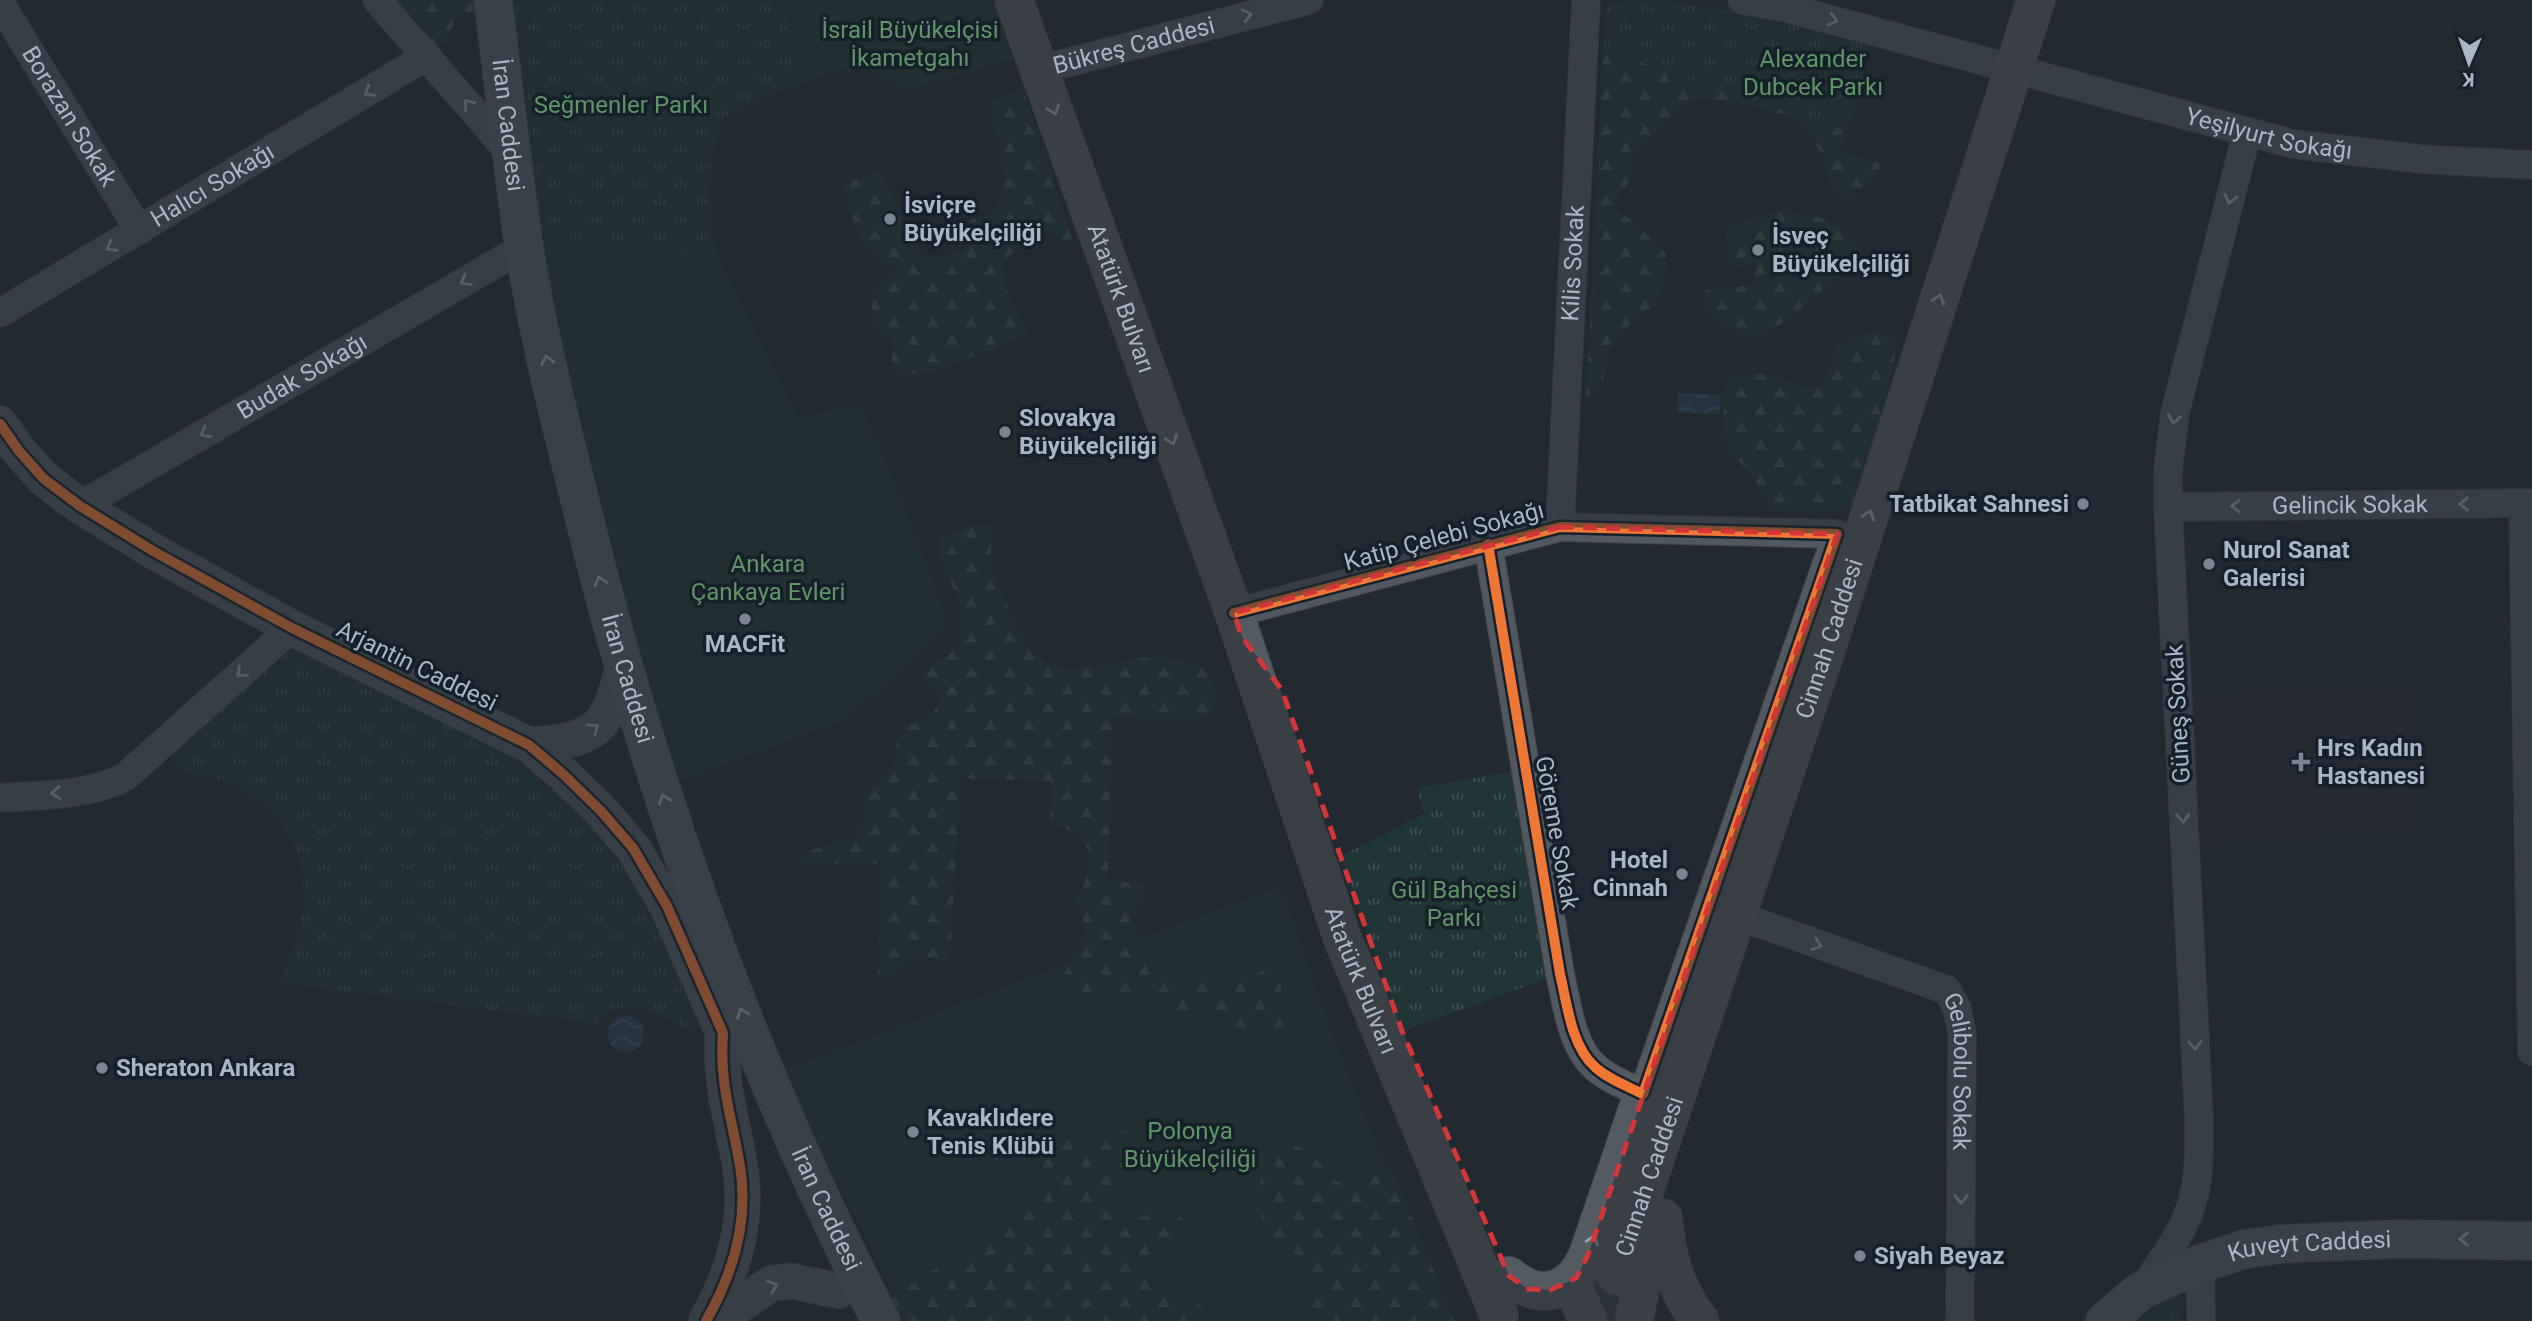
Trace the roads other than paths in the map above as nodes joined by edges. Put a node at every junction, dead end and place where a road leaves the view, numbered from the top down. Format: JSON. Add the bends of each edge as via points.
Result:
{"nodes":[{"id":1,"x":377,"y":0,"type":"edge"},
{"id":2,"x":493,"y":0,"type":"edge"},
{"id":3,"x":1014,"y":0,"type":"edge"},
{"id":4,"x":1309,"y":0,"type":"edge"},
{"id":5,"x":1586,"y":0,"type":"edge"},
{"id":6,"x":1742,"y":0,"type":"edge"},
{"id":7,"x":2036,"y":0,"type":"edge"},
{"id":8,"x":0,"y":3,"type":"edge"},
{"id":9,"x":427,"y":56,"type":"junction"},
{"id":10,"x":2014,"y":69,"type":"junction"},
{"id":11,"x":1039,"y":70,"type":"junction"},
{"id":12,"x":2247,"y":133,"type":"junction"},
{"id":13,"x":512,"y":155,"type":"junction"},
{"id":14,"x":2532,"y":165,"type":"edge"},
{"id":15,"x":139,"y":230,"type":"junction"},
{"id":16,"x":524,"y":247,"type":"junction"},
{"id":17,"x":0,"y":313,"type":"edge"},
{"id":18,"x":0,"y":424,"type":"edge"},
{"id":19,"x":2528,"y":503,"type":"edge"},
{"id":20,"x":80,"y":506,"type":"junction"},
{"id":21,"x":2168,"y":507,"type":"junction"},
{"id":22,"x":1560,"y":527,"type":"junction"},
{"id":23,"x":1488,"y":544,"type":"junction"},
{"id":24,"x":1238,"y":625,"type":"junction"},
{"id":25,"x":292,"y":628,"type":"junction"},
{"id":26,"x":1826,"y":650,"type":"junction"},
{"id":27,"x":624,"y":666,"type":"junction"},
{"id":28,"x":529,"y":745,"type":"junction"},
{"id":29,"x":0,"y":798,"type":"edge"},
{"id":30,"x":1753,"y":921,"type":"junction"},
{"id":31,"x":723,"y":1033,"type":"junction"},
{"id":32,"x":2532,"y":1051,"type":"edge"},
{"id":33,"x":1643,"y":1094,"type":"junction"},
{"id":34,"x":1661,"y":1206,"type":"junction"},
{"id":35,"x":2532,"y":1241,"type":"edge"},
{"id":36,"x":2200,"y":1264,"type":"junction"},
{"id":37,"x":1509,"y":1276,"type":"junction"},
{"id":38,"x":1616,"y":1276,"type":"tunnel mouth"},
{"id":39,"x":1571,"y":1281,"type":"junction"},
{"id":40,"x":2142,"y":1290,"type":"junction"},
{"id":41,"x":846,"y":1306,"type":"edge"},
{"id":42,"x":1512,"y":1318,"type":"edge"},
{"id":43,"x":706,"y":1321,"type":"edge"},
{"id":44,"x":716,"y":1321,"type":"edge"},
{"id":45,"x":881,"y":1321,"type":"edge"},
{"id":46,"x":1588,"y":1321,"type":"edge"},
{"id":47,"x":1634,"y":1321,"type":"edge"},
{"id":48,"x":1700,"y":1321,"type":"edge"},
{"id":49,"x":1960,"y":1321,"type":"edge"},
{"id":50,"x":2105,"y":1321,"type":"edge"},
{"id":51,"x":2201,"y":1321,"type":"edge"}],
"edges":[{"from":1,"to":9,"type":"street"},
{"from":2,"to":13,"type":"main road","name":"İran Caddesi"},
{"from":3,"to":11,"type":"main road","name":"Atatürk Bulvarı"},
{"from":11,"to":4,"type":"street","name":"Bükreş Caddesi","one_way":true},
{"from":5,"to":22,"type":"street","name":"Kilis Sokak"},
{"from":6,"to":10,"type":"street","one_way":true},
{"from":7,"to":10,"type":"main road","name":"Cinnah Caddesi"},
{"from":8,"to":15,"type":"street","name":"Borazan Sokak"},
{"from":13,"to":9,"type":"street","one_way":true},
{"from":9,"to":15,"type":"street","name":"Halıcı Sokağı","one_way":true},
{"from":10,"to":12,"type":"street","name":"Yeşilyurt Sokağı"},
{"from":26,"to":10,"type":"main road","name":"Cinnah Caddesi","one_way":true},
{"from":11,"to":24,"type":"main road","name":"Atatürk Bulvarı","one_way":true},
{"from":12,"to":14,"type":"street","name":"Yeşilyurt Sokağı","via":[[2293,144],[2384,155]]},
{"from":12,"to":21,"type":"street","name":"Güneş Sokak","one_way":true,"via":[[2175,413]]},
{"from":13,"to":16,"type":"main road","name":"İran Caddesi"},
{"from":15,"to":17,"type":"street","name":"Halıcı Sokağı","one_way":true},
{"from":16,"to":20,"type":"street","name":"Budak Sokağı","one_way":true},
{"from":27,"to":16,"type":"main road","name":"İran Caddesi","one_way":true,"via":[[595,565]]},
{"from":18,"to":20,"type":"street","name":"Arjantin Caddesi","via":[[44,479]]},
{"from":19,"to":21,"type":"street","name":"Gelincik Sokak","one_way":true},
{"from":19,"to":32,"type":"street"},
{"from":20,"to":25,"type":"street","name":"Arjantin Caddesi"},
{"from":21,"to":40,"type":"street","name":"Güneş Sokak","one_way":true,"via":[[2199,1161],[2189,1211]]},
{"from":22,"to":23,"type":"street","name":"Katip Çelebi Sokağı"},
{"from":22,"to":33,"type":"street","name":"Katip Çelebi Sokağı","via":[[1837,534]]},
{"from":23,"to":24,"type":"street","name":"Katip Çelebi Sokağı"},
{"from":23,"to":33,"type":"street","name":"Göreme Sokak","via":[[1560,974],[1576,1038],[1594,1067]]},
{"from":24,"to":37,"type":"main road","name":"Atatürk Bulvarı","via":[[1282,690],[1402,1031]]},
{"from":24,"to":42,"type":"main road","name":"Atatürk Bulvarı","via":[[1342,937]]},
{"from":25,"to":28,"type":"street","name":"Arjantin Caddesi"},
{"from":25,"to":29,"type":"street","one_way":true,"via":[[125,777],[110,785],[71,792]]},
{"from":26,"to":30,"type":"main road","name":"Cinnah Caddesi","via":[[1831,669],[1829,695]]},
{"from":26,"to":38,"type":"main road","name":"Cinnah Caddesi"},
{"from":28,"to":27,"type":"street","one_way":true,"via":[[569,740],[596,729],[611,710]]},
{"from":45,"to":27,"type":"main road","name":"İran Caddesi","one_way":true,"via":[[769,1082],[665,802]]},
{"from":28,"to":31,"type":"street","name":"Arjantin Caddesi","via":[[601,811],[633,848],[667,906]]},
{"from":30,"to":34,"type":"main road","name":"Cinnah Caddesi"},
{"from":30,"to":49,"type":"street","name":"Gelibolu Sokak","one_way":true,"via":[[1947,990],[1957,1009],[1962,1033]]},
{"from":31,"to":41,"type":"main road","name":"İran Caddesi"},
{"from":31,"to":43,"type":"street","via":[[723,1090],[740,1168],[742,1207],[736,1254]]},
{"from":39,"to":33,"type":"main road","one_way":true,"via":[[1588,1255]]},
{"from":34,"to":47,"type":"main road","name":"Cinnah Caddesi"},
{"from":34,"to":48,"type":"main road","via":[[1671,1270]]},
{"from":35,"to":36,"type":"main road","name":"Kuveyt Caddesi","one_way":true,"via":[[2400,1239],[2280,1244],[2245,1249]]},
{"from":36,"to":40,"type":"main road","name":"Kuveyt Caddesi"},
{"from":36,"to":51,"type":"street"},
{"from":37,"to":39,"type":"main road","via":[[1520,1286],[1538,1291],[1560,1288]]},
{"from":37,"to":42,"type":"main road","name":"Atatürk Bulvarı"},
{"from":39,"to":46,"type":"main road"},
{"from":40,"to":50,"type":"main road","name":"Kuveyt Caddesi"},
{"from":44,"to":41,"type":"street","one_way":true,"via":[[772,1283],[792,1281]]}]}
